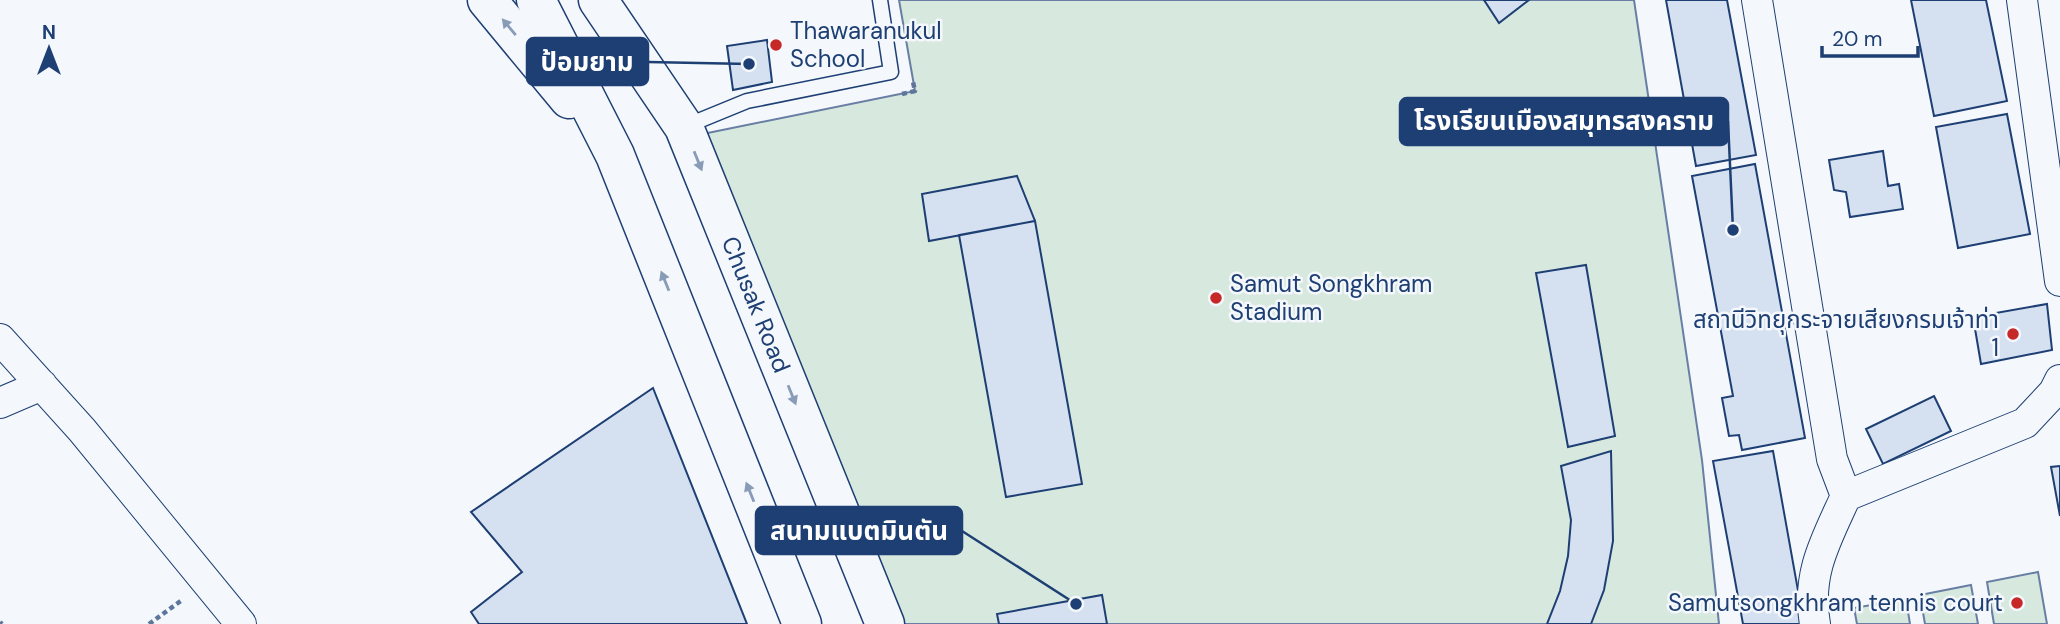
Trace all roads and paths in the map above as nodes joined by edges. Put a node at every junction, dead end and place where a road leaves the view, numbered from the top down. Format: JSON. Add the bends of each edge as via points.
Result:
{"nodes":[{"id":1,"x":486,"y":0,"type":"edge"},
{"id":2,"x":536,"y":0,"type":"edge"},
{"id":3,"x":598,"y":0,"type":"edge"},
{"id":4,"x":629,"y":0,"type":"edge"},
{"id":5,"x":880,"y":0,"type":"edge"},
{"id":6,"x":1757,"y":0,"type":"edge"},
{"id":7,"x":2022,"y":0,"type":"edge"},
{"id":8,"x":684,"y":127,"type":"junction"},
{"id":9,"x":615,"y":155,"type":"junction"},
{"id":10,"x":2060,"y":279,"type":"edge"},
{"id":11,"x":0,"y":339,"type":"edge"},
{"id":12,"x":2060,"y":380,"type":"edge"},
{"id":13,"x":42,"y":385,"type":"junction"},
{"id":14,"x":0,"y":403,"type":"edge"},
{"id":15,"x":2050,"y":405,"type":"edge"},
{"id":16,"x":1846,"y":496,"type":"junction"},
{"id":17,"x":206,"y":582,"type":"junction"},
{"id":18,"x":149,"y":624,"type":"edge"},
{"id":19,"x":241,"y":624,"type":"edge"},
{"id":20,"x":802,"y":624,"type":"edge"},
{"id":21,"x":885,"y":624,"type":"edge"},
{"id":22,"x":1815,"y":624,"type":"edge"}],
"edges":[{"from":9,"to":1,"type":"main road","one_way":true},
{"from":2,"to":9,"type":"main road"},
{"from":3,"to":8,"type":"main road","name":"Chusak Road"},
{"from":4,"to":8,"type":"main road"},
{"from":5,"to":8,"type":"lane","via":[[891,72],[747,101]]},
{"from":6,"to":16,"type":"street","via":[[1832,459]]},
{"from":7,"to":10,"type":"street"},
{"from":8,"to":21,"type":"main road","name":"Chusak Road","one_way":true},
{"from":20,"to":9,"type":"main road","one_way":true},
{"from":11,"to":13,"type":"street"},
{"from":12,"to":15,"type":"street"},
{"from":13,"to":14,"type":"street"},
{"from":13,"to":17,"type":"street"},
{"from":15,"to":16,"type":"street","via":[[2025,423]]},
{"from":16,"to":22,"type":"street","via":[[1816,563],[1811,604]]},
{"from":17,"to":18,"type":"path"},
{"from":17,"to":19,"type":"street"}]}
